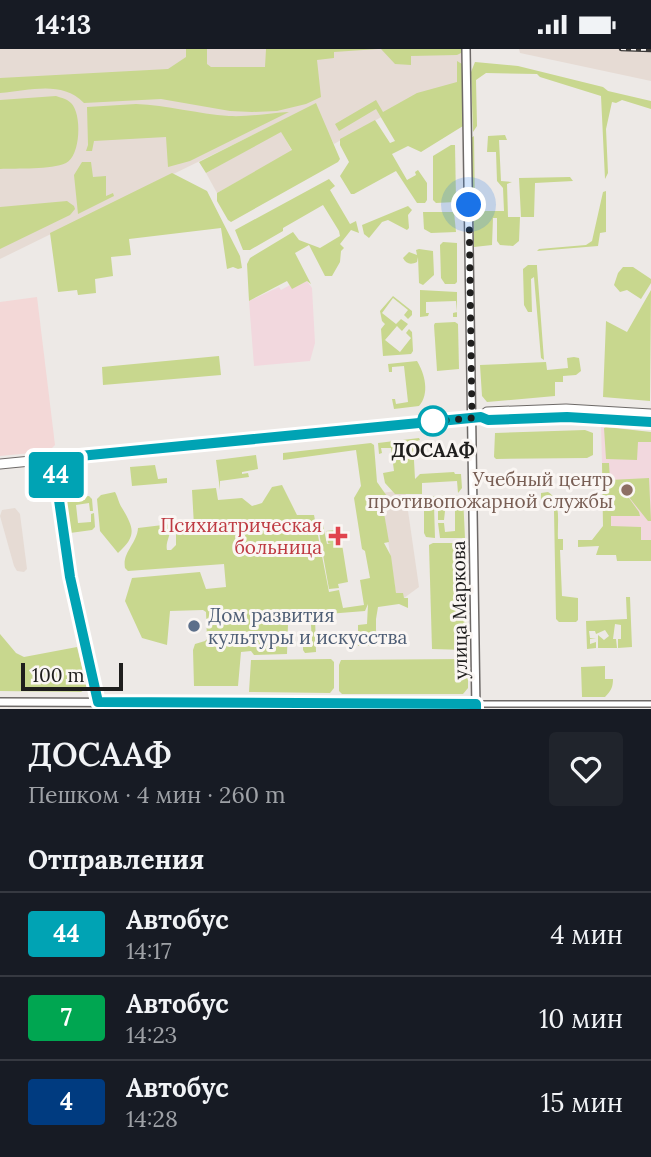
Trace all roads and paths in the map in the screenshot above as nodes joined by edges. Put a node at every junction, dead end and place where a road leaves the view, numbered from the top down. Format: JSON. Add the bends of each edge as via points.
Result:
{"nodes":[{"id":1,"x":466,"y":49,"type":"edge"},
{"id":2,"x":651,"y":414,"type":"edge"},
{"id":3,"x":477,"y":417,"type":"junction"},
{"id":4,"x":651,"y":422,"type":"edge"},
{"id":5,"x":59,"y":458,"type":"junction"},
{"id":6,"x":0,"y":464,"type":"edge"},
{"id":7,"x":0,"y":702,"type":"edge"},
{"id":8,"x":98,"y":702,"type":"junction"},
{"id":9,"x":651,"y":704,"type":"edge"},
{"id":10,"x":476,"y":707,"type":"edge"}],
"edges":[{"from":1,"to":3,"type":"street","name":"улица Маркова"},
{"from":2,"to":3,"type":"main road","via":[[566,409],[487,412]]},
{"from":3,"to":4,"type":"main road"},
{"from":3,"to":5,"type":"main road"},
{"from":3,"to":10,"type":"street","name":"улица Маркова"},
{"from":5,"to":6,"type":"main road"},
{"from":5,"to":8,"type":"street","via":[[55,472],[70,577]]},
{"from":7,"to":8,"type":"street"},
{"from":8,"to":10,"type":"street"},
{"from":9,"to":10,"type":"street"}]}
